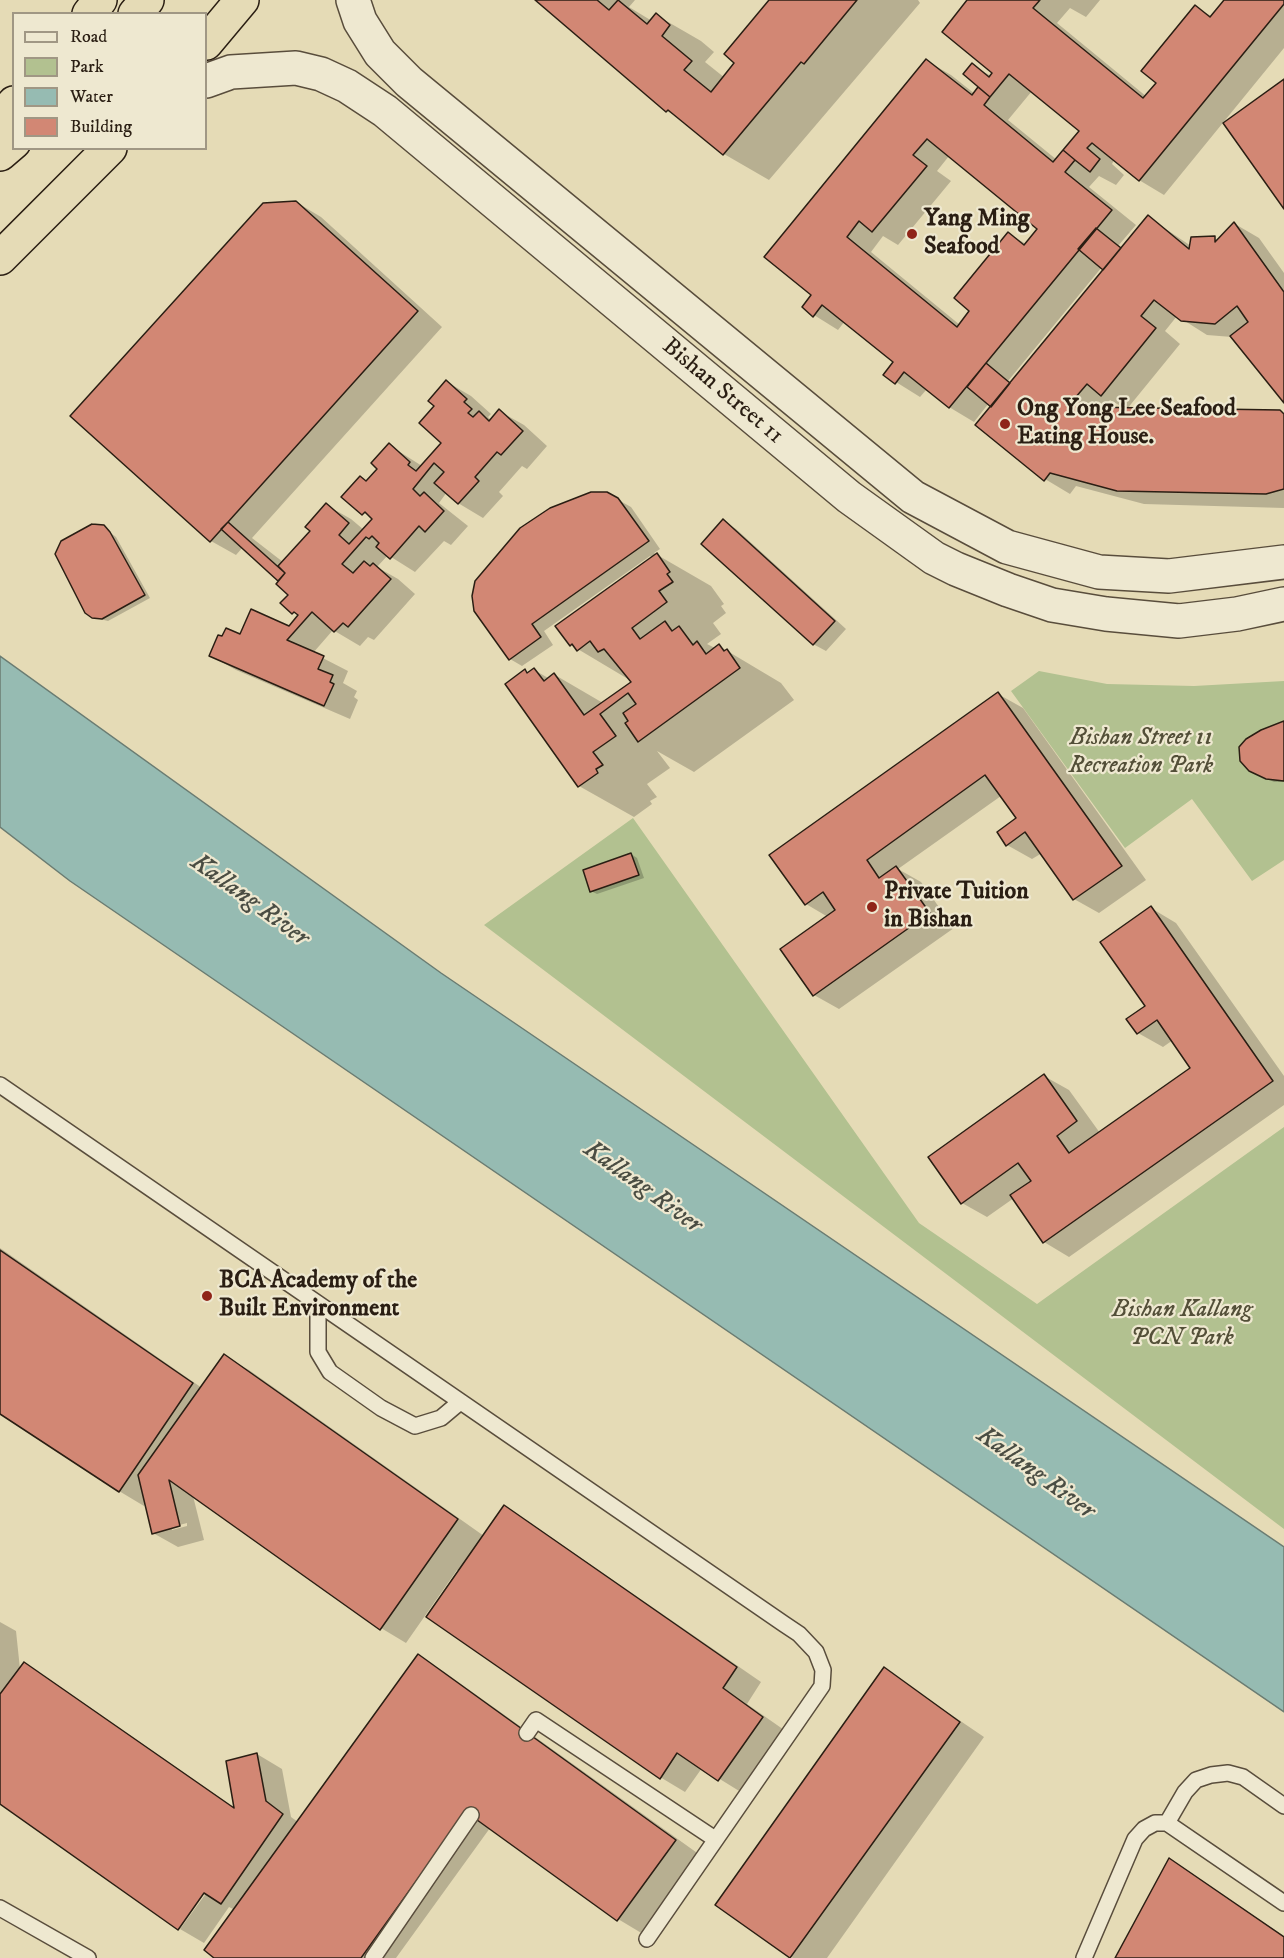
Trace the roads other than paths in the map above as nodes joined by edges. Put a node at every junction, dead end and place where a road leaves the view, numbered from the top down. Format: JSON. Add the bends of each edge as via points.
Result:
{"nodes":[{"id":1,"x":100,"y":0,"type":"edge"},
{"id":2,"x":147,"y":0,"type":"edge"},
{"id":3,"x":243,"y":0,"type":"edge"},
{"id":4,"x":353,"y":0,"type":"edge"},
{"id":5,"x":91,"y":12,"type":"edge"},
{"id":6,"x":137,"y":12,"type":"edge"},
{"id":7,"x":207,"y":42,"type":"edge"},
{"id":8,"x":207,"y":81,"type":"edge"},
{"id":9,"x":12,"y":105,"type":"edge"},
{"id":10,"x":0,"y":119,"type":"edge"},
{"id":11,"x":12,"y":144,"type":"edge"},
{"id":12,"x":108,"y":150,"type":"edge"},
{"id":13,"x":0,"y":154,"type":"edge"},
{"id":14,"x":0,"y":258,"type":"edge"},
{"id":15,"x":1284,"y":562,"type":"edge"},
{"id":16,"x":1284,"y":604,"type":"edge"},
{"id":17,"x":0,"y":1085,"type":"edge"},
{"id":18,"x":318,"y":1305,"type":"junction"},
{"id":19,"x":460,"y":1402,"type":"junction"},
{"id":20,"x":527,"y":1733,"type":"dead end"},
{"id":21,"x":1284,"y":1806,"type":"edge"},
{"id":22,"x":471,"y":1815,"type":"dead end"},
{"id":23,"x":1167,"y":1823,"type":"junction"},
{"id":24,"x":715,"y":1839,"type":"junction"},
{"id":25,"x":1284,"y":1903,"type":"edge"},
{"id":26,"x":0,"y":1908,"type":"edge"},
{"id":27,"x":647,"y":1939,"type":"dead end"},
{"id":28,"x":88,"y":1958,"type":"edge"},
{"id":29,"x":373,"y":1958,"type":"edge"},
{"id":30,"x":1084,"y":1958,"type":"edge"}],
"edges":[{"from":1,"to":5,"type":"highway"},
{"from":2,"to":6,"type":"highway"},
{"from":3,"to":7,"type":"highway"},
{"from":4,"to":15,"type":"street","name":"Bishan Street 11","via":[[360,21],[380,53],[409,82],[914,497],[1007,547],[1099,572],[1169,576]]},
{"from":8,"to":16,"type":"street","name":"Bishan Street 11","via":[[231,72],[296,68],[347,86],[385,111],[849,497],[934,558],[956,569],[1052,605],[1106,614],[1179,621]]},
{"from":9,"to":10,"type":"highway"},
{"from":11,"to":13,"type":"highway"},
{"from":12,"to":14,"type":"highway"},
{"from":17,"to":18,"type":"lane"},
{"from":18,"to":19,"type":"lane"},
{"from":18,"to":19,"type":"lane","via":[[318,1352],[330,1372],[381,1408],[416,1426],[441,1418]]},
{"from":19,"to":24,"type":"lane","via":[[799,1634],[816,1652],[823,1671],[822,1686]]},
{"from":20,"to":24,"type":"lane","via":[[536,1720]]},
{"from":21,"to":23,"type":"lane","via":[[1243,1777],[1228,1773],[1211,1775],[1197,1780],[1185,1792]]},
{"from":22,"to":29,"type":"lane"},
{"from":23,"to":25,"type":"lane"},
{"from":23,"to":30,"type":"lane","via":[[1155,1822],[1135,1839]]},
{"from":24,"to":27,"type":"lane"},
{"from":26,"to":28,"type":"lane"}]}
